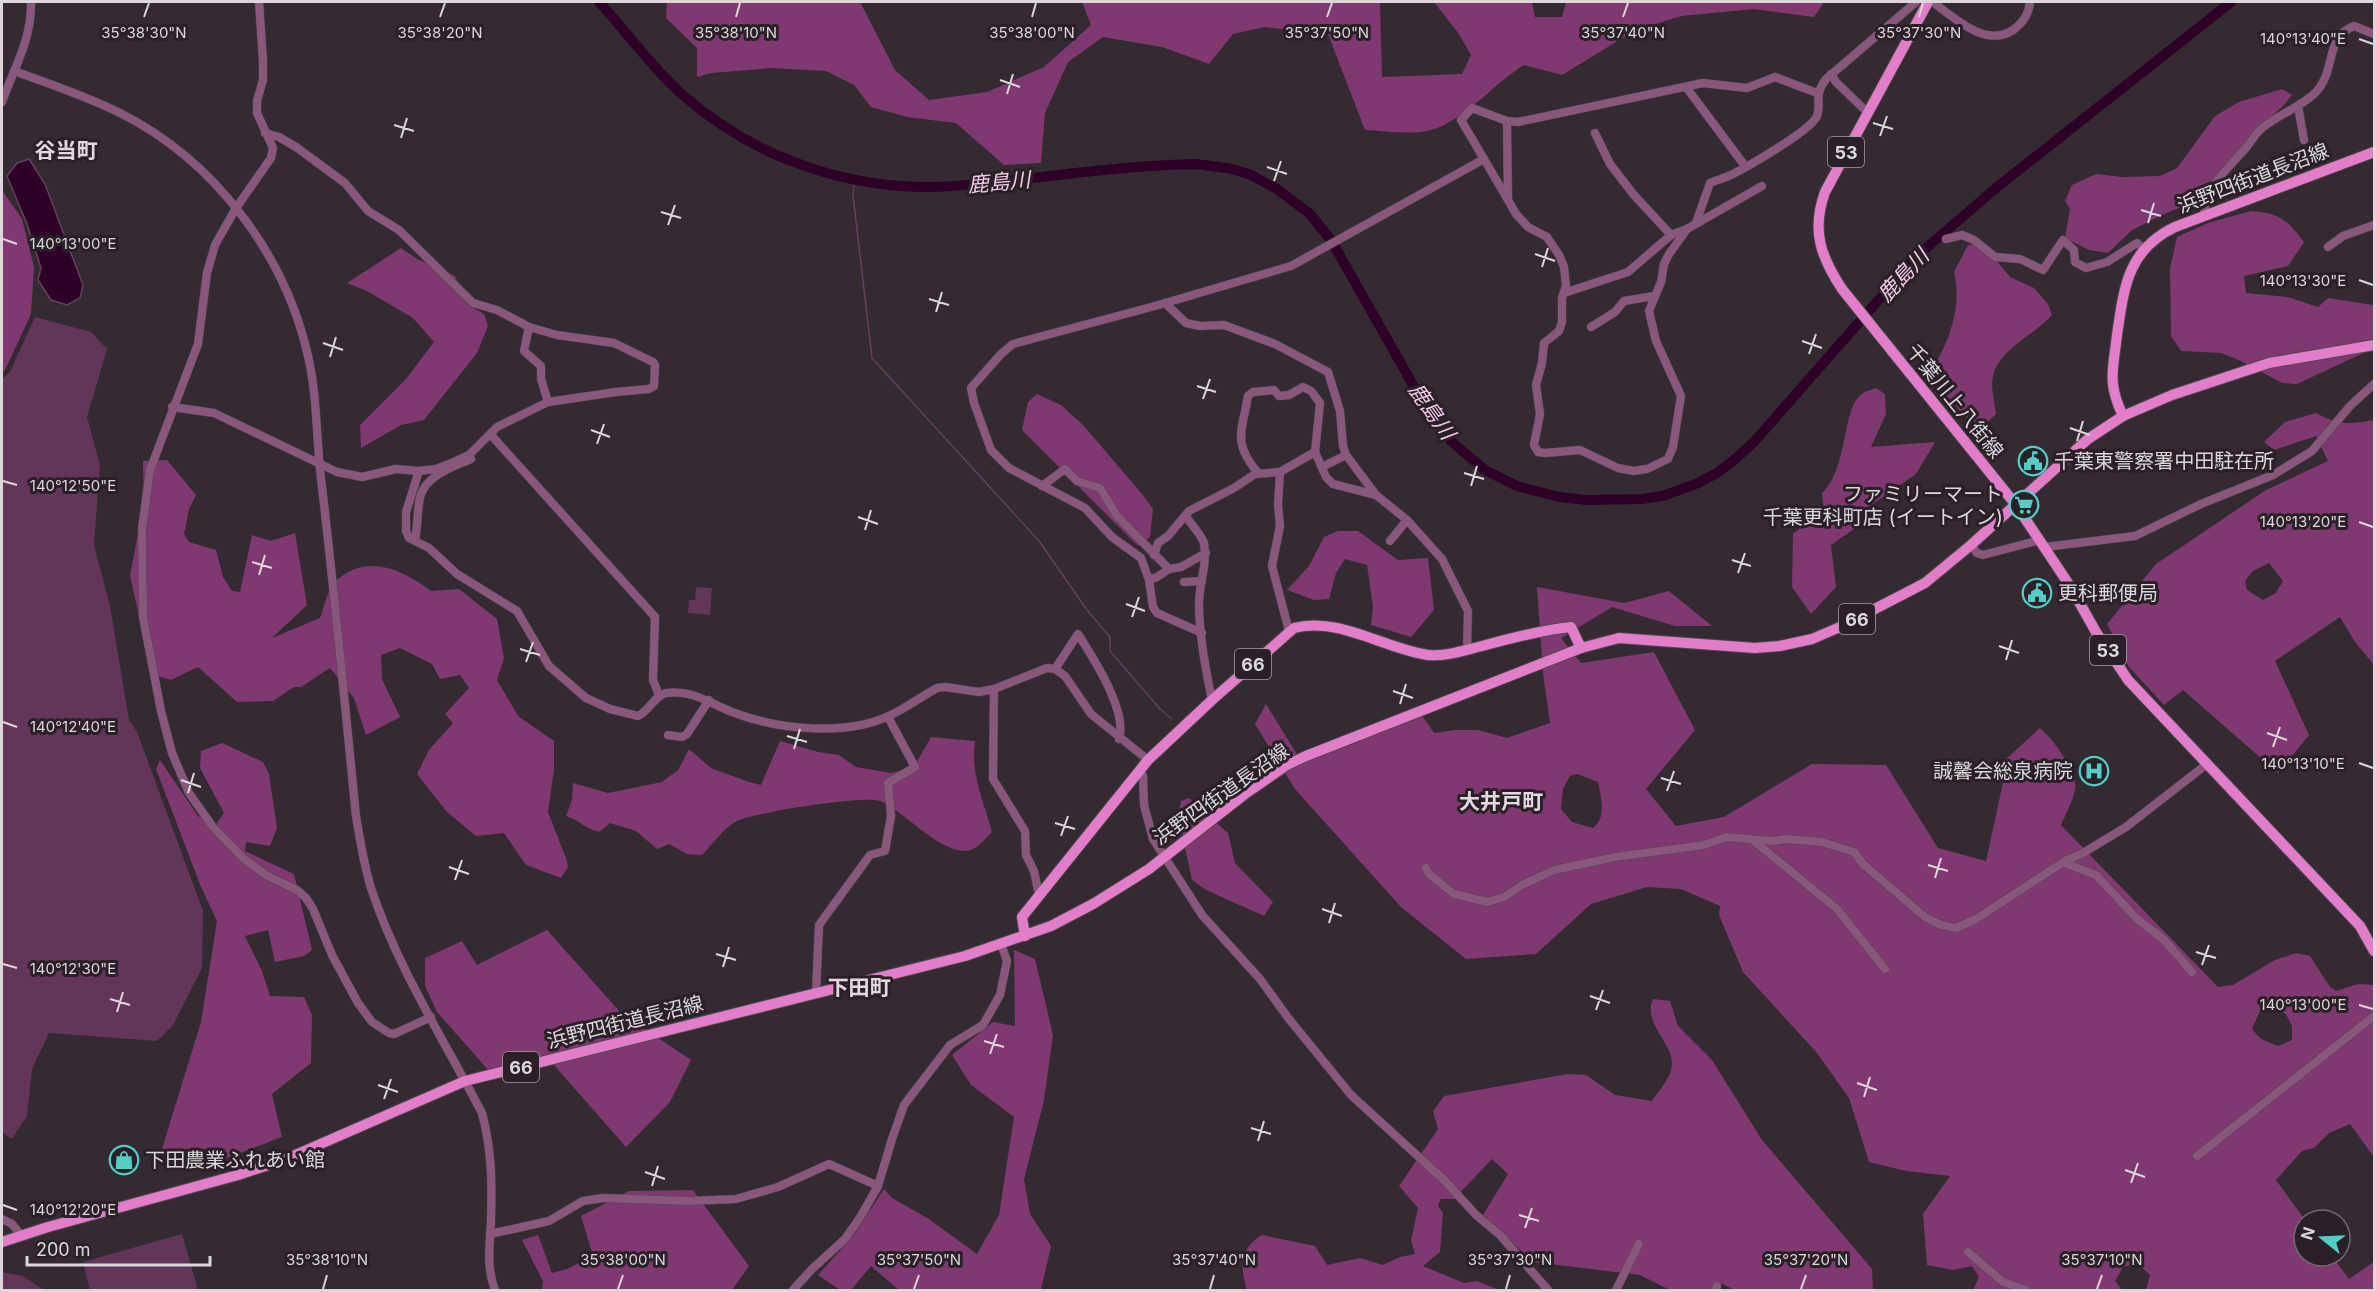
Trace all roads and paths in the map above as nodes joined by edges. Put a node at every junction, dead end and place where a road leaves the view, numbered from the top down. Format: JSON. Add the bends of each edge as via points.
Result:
{"nodes":[{"id":1,"x":31,"y":2,"type":"edge"},
{"id":2,"x":253,"y":2,"type":"edge"},
{"id":3,"x":259,"y":2,"type":"edge"},
{"id":4,"x":1916,"y":2,"type":"edge"},
{"id":5,"x":1928,"y":2,"type":"edge"},
{"id":6,"x":1933,"y":2,"type":"edge"},
{"id":7,"x":2030,"y":2,"type":"edge"},
{"id":8,"x":260,"y":11,"type":"junction"},
{"id":9,"x":2374,"y":33,"type":"edge"},
{"id":10,"x":14,"y":71,"type":"junction"},
{"id":11,"x":1831,"y":74,"type":"junction"},
{"id":12,"x":1686,"y":87,"type":"junction"},
{"id":13,"x":1817,"y":93,"type":"junction"},
{"id":14,"x":2,"y":102,"type":"edge"},
{"id":15,"x":2298,"y":106,"type":"junction"},
{"id":16,"x":1867,"y":112,"type":"junction"},
{"id":17,"x":1507,"y":121,"type":"junction"},
{"id":18,"x":265,"y":133,"type":"junction"},
{"id":19,"x":1595,"y":133,"type":"dead end"},
{"id":20,"x":2304,"y":140,"type":"dead end"},
{"id":21,"x":2374,"y":152,"type":"edge"},
{"id":22,"x":1484,"y":159,"type":"junction"},
{"id":23,"x":1745,"y":166,"type":"junction"},
{"id":24,"x":1762,"y":186,"type":"dead end"},
{"id":25,"x":1508,"y":200,"type":"junction"},
{"id":26,"x":236,"y":208,"type":"junction"},
{"id":27,"x":2204,"y":216,"type":"junction"},
{"id":28,"x":1696,"y":223,"type":"junction"},
{"id":29,"x":2374,"y":225,"type":"edge"},
{"id":30,"x":1687,"y":229,"type":"junction"},
{"id":31,"x":1671,"y":235,"type":"junction"},
{"id":32,"x":1946,"y":239,"type":"dead end"},
{"id":33,"x":2328,"y":247,"type":"dead end"},
{"id":34,"x":2144,"y":249,"type":"junction"},
{"id":35,"x":1564,"y":293,"type":"junction"},
{"id":36,"x":1654,"y":296,"type":"junction"},
{"id":37,"x":1165,"y":303,"type":"junction"},
{"id":38,"x":529,"y":327,"type":"junction"},
{"id":39,"x":1591,"y":327,"type":"dead end"},
{"id":40,"x":2374,"y":345,"type":"edge"},
{"id":41,"x":2374,"y":384,"type":"edge"},
{"id":42,"x":548,"y":402,"type":"junction"},
{"id":43,"x":172,"y":407,"type":"junction"},
{"id":44,"x":2123,"y":416,"type":"junction"},
{"id":45,"x":491,"y":435,"type":"junction"},
{"id":46,"x":480,"y":444,"type":"junction"},
{"id":47,"x":1315,"y":452,"type":"junction"},
{"id":48,"x":1346,"y":454,"type":"junction"},
{"id":49,"x":319,"y":464,"type":"junction"},
{"id":50,"x":1322,"y":467,"type":"junction"},
{"id":51,"x":419,"y":471,"type":"junction"},
{"id":52,"x":1280,"y":472,"type":"junction"},
{"id":53,"x":1258,"y":473,"type":"junction"},
{"id":54,"x":1042,"y":486,"type":"junction"},
{"id":55,"x":1376,"y":495,"type":"junction"},
{"id":56,"x":2016,"y":505,"type":"junction"},
{"id":57,"x":1186,"y":516,"type":"junction"},
{"id":58,"x":1407,"y":520,"type":"junction"},
{"id":59,"x":415,"y":540,"type":"junction"},
{"id":60,"x":1390,"y":541,"type":"dead end"},
{"id":61,"x":2043,"y":544,"type":"junction"},
{"id":62,"x":1971,"y":545,"type":"junction"},
{"id":63,"x":1206,"y":553,"type":"junction"},
{"id":64,"x":1154,"y":555,"type":"junction"},
{"id":65,"x":1169,"y":569,"type":"junction"},
{"id":66,"x":1149,"y":580,"type":"junction"},
{"id":67,"x":1202,"y":581,"type":"junction"},
{"id":68,"x":1184,"y":582,"type":"dead end"},
{"id":69,"x":1289,"y":631,"type":"junction"},
{"id":70,"x":1202,"y":633,"type":"junction"},
{"id":71,"x":1581,"y":648,"type":"junction"},
{"id":72,"x":1467,"y":649,"type":"junction"},
{"id":73,"x":1055,"y":669,"type":"junction"},
{"id":74,"x":994,"y":689,"type":"junction"},
{"id":75,"x":659,"y":695,"type":"junction"},
{"id":76,"x":709,"y":700,"type":"junction"},
{"id":77,"x":1212,"y":700,"type":"junction"},
{"id":78,"x":888,"y":717,"type":"junction"},
{"id":79,"x":668,"y":735,"type":"dead end"},
{"id":80,"x":1119,"y":738,"type":"junction"},
{"id":81,"x":1148,"y":760,"type":"junction"},
{"id":82,"x":2207,"y":764,"type":"junction"},
{"id":83,"x":1140,"y":770,"type":"junction"},
{"id":84,"x":1754,"y":841,"type":"junction"},
{"id":85,"x":1163,"y":857,"type":"junction"},
{"id":86,"x":2065,"y":861,"type":"junction"},
{"id":87,"x":1426,"y":868,"type":"dead end"},
{"id":88,"x":1039,"y":895,"type":"junction"},
{"id":89,"x":1025,"y":936,"type":"junction"},
{"id":90,"x":1001,"y":944,"type":"junction"},
{"id":91,"x":2374,"y":951,"type":"edge"},
{"id":92,"x":1885,"y":969,"type":"dead end"},
{"id":93,"x":2192,"y":972,"type":"dead end"},
{"id":94,"x":816,"y":993,"type":"junction"},
{"id":95,"x":2374,"y":1016,"type":"edge"},
{"id":96,"x":431,"y":1017,"type":"junction"},
{"id":97,"x":465,"y":1081,"type":"junction"},
{"id":98,"x":2197,"y":1156,"type":"dead end"},
{"id":99,"x":878,"y":1186,"type":"junction"},
{"id":100,"x":2,"y":1220,"type":"edge"},
{"id":101,"x":490,"y":1234,"type":"junction"},
{"id":102,"x":21,"y":1235,"type":"junction"},
{"id":103,"x":2,"y":1242,"type":"edge"},
{"id":104,"x":1639,"y":1244,"type":"dead end"},
{"id":105,"x":1968,"y":1252,"type":"dead end"},
{"id":106,"x":495,"y":1290,"type":"edge"},
{"id":107,"x":793,"y":1290,"type":"edge"},
{"id":108,"x":1548,"y":1290,"type":"edge"},
{"id":109,"x":1616,"y":1290,"type":"edge"},
{"id":110,"x":2026,"y":1290,"type":"edge"}],
"edges":[{"from":1,"to":10,"type":"street","via":[[27,43]]},
{"from":2,"to":8,"type":"street"},
{"from":3,"to":8,"type":"street"},
{"from":4,"to":11,"type":"street"},
{"from":5,"to":16,"type":"main road","name":"千葉川上八街線","number":"53"},
{"from":6,"to":7,"type":"street","via":[[1964,26],[1996,37],[2013,31],[2026,18]]},
{"from":8,"to":18,"type":"street","via":[[263,80],[257,113]]},
{"from":9,"to":15,"type":"street","via":[[2354,26],[2340,33],[2320,88]]},
{"from":10,"to":14,"type":"street"},
{"from":10,"to":26,"type":"street","via":[[120,113],[150,131],[181,152]]},
{"from":11,"to":13,"type":"street"},
{"from":11,"to":16,"type":"street"},
{"from":12,"to":13,"type":"street","via":[[1708,83],[1742,88],[1775,77]]},
{"from":12,"to":17,"type":"street","via":[[1518,122]]},
{"from":12,"to":23,"type":"street"},
{"from":13,"to":23,"type":"street","via":[[1818,112],[1813,121],[1786,143]]},
{"from":15,"to":20,"type":"street"},
{"from":15,"to":27,"type":"street","via":[[2261,129],[2223,173],[2207,199]]},
{"from":16,"to":56,"type":"main road","name":"千葉川上八街線","number":"53","via":[[1822,201],[1818,221],[1824,259],[1842,289]]},
{"from":17,"to":22,"type":"street","via":[[1472,108],[1461,120]]},
{"from":17,"to":25,"type":"street"},
{"from":18,"to":26,"type":"street","via":[[273,147],[271,158]]},
{"from":18,"to":38,"type":"street","via":[[296,147],[345,183],[368,211],[399,230],[473,303],[497,310]]},
{"from":19,"to":31,"type":"street","via":[[1610,164]]},
{"from":21,"to":27,"type":"main road","name":"浜野四街道長沼線"},
{"from":22,"to":25,"type":"street"},
{"from":22,"to":37,"type":"street","via":[[1291,266]]},
{"from":23,"to":28,"type":"street","via":[[1710,183]]},
{"from":24,"to":28,"type":"street"},
{"from":25,"to":35,"type":"street","via":[[1515,214],[1547,237],[1559,255],[1566,276]]},
{"from":26,"to":43,"type":"street","via":[[210,258],[198,344]]},
{"from":26,"to":49,"type":"street","via":[[260,241],[296,314],[314,390]]},
{"from":27,"to":34,"type":"main road","name":"浜野四街道長沼線","via":[[2167,231]]},
{"from":28,"to":30,"type":"street"},
{"from":29,"to":33,"type":"street","via":[[2343,236]]},
{"from":30,"to":31,"type":"street"},
{"from":30,"to":36,"type":"street","via":[[1664,264]]},
{"from":31,"to":35,"type":"street","via":[[1628,272]]},
{"from":32,"to":34,"type":"street","via":[[1962,235],[1995,258],[2020,259],[2043,270],[2063,240],[2074,250],[2075,262],[2086,268],[2107,262],[2137,243]]},
{"from":34,"to":44,"type":"main road","name":"浜野四街道長沼線","via":[[2125,285],[2112,378],[2114,397]]},
{"from":35,"to":36,"type":"street","via":[[1559,331],[1542,348],[1536,385],[1540,414],[1535,449],[1545,453],[1580,450],[1618,468],[1634,471],[1668,459],[1681,396],[1650,319]]},
{"from":36,"to":39,"type":"street","via":[[1624,301],[1615,312]]},
{"from":37,"to":48,"type":"street","via":[[1186,323],[1224,325],[1275,344],[1328,372],[1340,411]]},
{"from":37,"to":54,"type":"street","via":[[1013,344],[972,388],[991,450],[1009,468]]},
{"from":38,"to":42,"type":"street","via":[[524,351],[541,366]]},
{"from":38,"to":42,"type":"street","via":[[615,343],[655,365],[654,386],[649,389]]},
{"from":40,"to":44,"type":"main road","name":"浜野四街道長沼線","number":"66","via":[[2269,363],[2172,395]]},
{"from":41,"to":61,"type":"street","via":[[2312,451],[2273,475],[2135,536]]},
{"from":42,"to":45,"type":"street","via":[[497,427]]},
{"from":43,"to":49,"type":"street","via":[[214,413]]},
{"from":43,"to":96,"type":"street","via":[[150,470],[144,503],[143,617],[161,711],[189,794],[244,859],[306,898],[332,955],[372,1022],[394,1034]]},
{"from":44,"to":56,"type":"main road","name":"浜野四街道長沼線","number":"66","via":[[2088,439]]},
{"from":45,"to":46,"type":"street"},
{"from":45,"to":75,"type":"street","via":[[655,617],[653,680]]},
{"from":46,"to":51,"type":"street","via":[[469,455],[449,464]]},
{"from":46,"to":59,"type":"street","via":[[473,458],[435,476],[423,489]]},
{"from":47,"to":50,"type":"street"},
{"from":47,"to":52,"type":"street"},
{"from":47,"to":53,"type":"street","via":[[1320,403],[1311,390],[1303,387],[1279,396],[1274,390],[1253,392],[1248,396],[1240,443]]},
{"from":48,"to":50,"type":"street"},
{"from":48,"to":55,"type":"street"},
{"from":49,"to":51,"type":"street","via":[[353,477],[396,469]]},
{"from":49,"to":96,"type":"street","via":[[362,852],[380,913]]},
{"from":50,"to":55,"type":"street","via":[[1333,484]]},
{"from":51,"to":59,"type":"street","via":[[406,512],[406,531]]},
{"from":52,"to":53,"type":"street"},
{"from":52,"to":69,"type":"street","via":[[1280,526],[1272,566]]},
{"from":53,"to":57,"type":"street"},
{"from":54,"to":64,"type":"street","via":[[1065,469],[1077,481],[1100,488],[1117,516]]},
{"from":54,"to":66,"type":"street","via":[[1093,514],[1112,537],[1141,558]]},
{"from":55,"to":58,"type":"street"},
{"from":56,"to":61,"type":"main road","name":"千葉川上八街線","number":"53"},
{"from":56,"to":62,"type":"main road","name":"浜野四街道長沼線","number":"66"},
{"from":57,"to":63,"type":"street","via":[[1203,539]]},
{"from":57,"to":64,"type":"street","via":[[1158,543]]},
{"from":58,"to":60,"type":"street"},
{"from":58,"to":72,"type":"street","via":[[1442,559],[1457,585],[1468,611]]},
{"from":59,"to":75,"type":"street","via":[[457,574],[517,611],[549,666],[594,703],[638,716]]},
{"from":61,"to":62,"type":"street","via":[[1983,555]]},
{"from":61,"to":82,"type":"main road","name":"千葉川上八街線","number":"53","via":[[2118,667]]},
{"from":62,"to":71,"type":"main road","name":"浜野四街道長沼線","number":"66","via":[[1925,583],[1840,627],[1803,641],[1755,648],[1619,638]]},
{"from":63,"to":65,"type":"street"},
{"from":63,"to":67,"type":"street"},
{"from":64,"to":65,"type":"street"},
{"from":65,"to":66,"type":"street"},
{"from":66,"to":70,"type":"street","via":[[1157,613]]},
{"from":67,"to":68,"type":"street"},
{"from":67,"to":70,"type":"street"},
{"from":69,"to":72,"type":"main road","number":"66","via":[[1308,626],[1350,631],[1430,655]]},
{"from":69,"to":77,"type":"main road","number":"66"},
{"from":70,"to":77,"type":"street"},
{"from":71,"to":72,"type":"main road","number":"66","via":[[1571,627]]},
{"from":71,"to":85,"type":"main road","name":"浜野四街道長沼線","number":"66","via":[[1287,765]]},
{"from":73,"to":74,"type":"street","via":[[1047,668]]},
{"from":73,"to":80,"type":"street","via":[[1065,676],[1091,714]]},
{"from":73,"to":80,"type":"street","via":[[1078,634],[1111,694],[1121,724]]},
{"from":74,"to":78,"type":"street","via":[[979,692],[937,688]]},
{"from":74,"to":88,"type":"street","via":[[993,779],[1025,831],[1026,855]]},
{"from":75,"to":76,"type":"street","via":[[693,694]]},
{"from":76,"to":78,"type":"street","via":[[745,717],[789,728],[842,727]]},
{"from":76,"to":79,"type":"street","via":[[687,734]]},
{"from":77,"to":81,"type":"main road","number":"66"},
{"from":78,"to":94,"type":"street","via":[[915,767],[888,783],[891,816],[885,850],[870,855],[819,925]]},
{"from":80,"to":81,"type":"street"},
{"from":81,"to":83,"type":"main road","number":"66"},
{"from":82,"to":86,"type":"street","via":[[2126,827]]},
{"from":82,"to":91,"type":"main road","name":"千葉川上八街線","number":"53","via":[[2360,926]]},
{"from":83,"to":85,"type":"street","via":[[1150,829]]},
{"from":83,"to":88,"type":"main road","number":"66"},
{"from":84,"to":86,"type":"street","via":[[1787,839],[1849,849],[1924,917],[1956,928]]},
{"from":84,"to":87,"type":"street","via":[[1726,837],[1704,845],[1593,861],[1554,870],[1488,902],[1454,894]]},
{"from":84,"to":92,"type":"street","via":[[1837,909]]},
{"from":85,"to":89,"type":"main road","name":"浜野四街道長沼線","number":"66","via":[[1093,904]]},
{"from":85,"to":108,"type":"street","via":[[1202,915],[1260,979],[1351,1095],[1444,1180]]},
{"from":86,"to":93,"type":"street","via":[[2096,875]]},
{"from":88,"to":89,"type":"main road","number":"66","via":[[1022,917]]},
{"from":89,"to":90,"type":"main road","name":"浜野四街道長沼線","number":"66"},
{"from":90,"to":94,"type":"main road","name":"浜野四街道長沼線","number":"66"},
{"from":90,"to":99,"type":"street","via":[[1007,961],[993,1009],[983,1025],[950,1045],[904,1105]]},
{"from":94,"to":97,"type":"main road","name":"浜野四街道長沼線","number":"66"},
{"from":95,"to":98,"type":"street"},
{"from":96,"to":97,"type":"street"},
{"from":97,"to":101,"type":"street","via":[[482,1113],[490,1140]]},
{"from":97,"to":102,"type":"main road","name":"浜野四街道長沼線","number":"66","via":[[286,1159]]},
{"from":99,"to":101,"type":"street","via":[[829,1164],[778,1187],[736,1199],[603,1198],[583,1202],[549,1221]]},
{"from":99,"to":107,"type":"street","via":[[845,1239]]},
{"from":100,"to":102,"type":"street","via":[[12,1224]]},
{"from":101,"to":106,"type":"street","via":[[489,1266]]},
{"from":102,"to":103,"type":"main road","name":"浜野四街道長沼線","number":"66"},
{"from":104,"to":109,"type":"street"},
{"from":105,"to":110,"type":"street","via":[[2003,1282]]}]}
